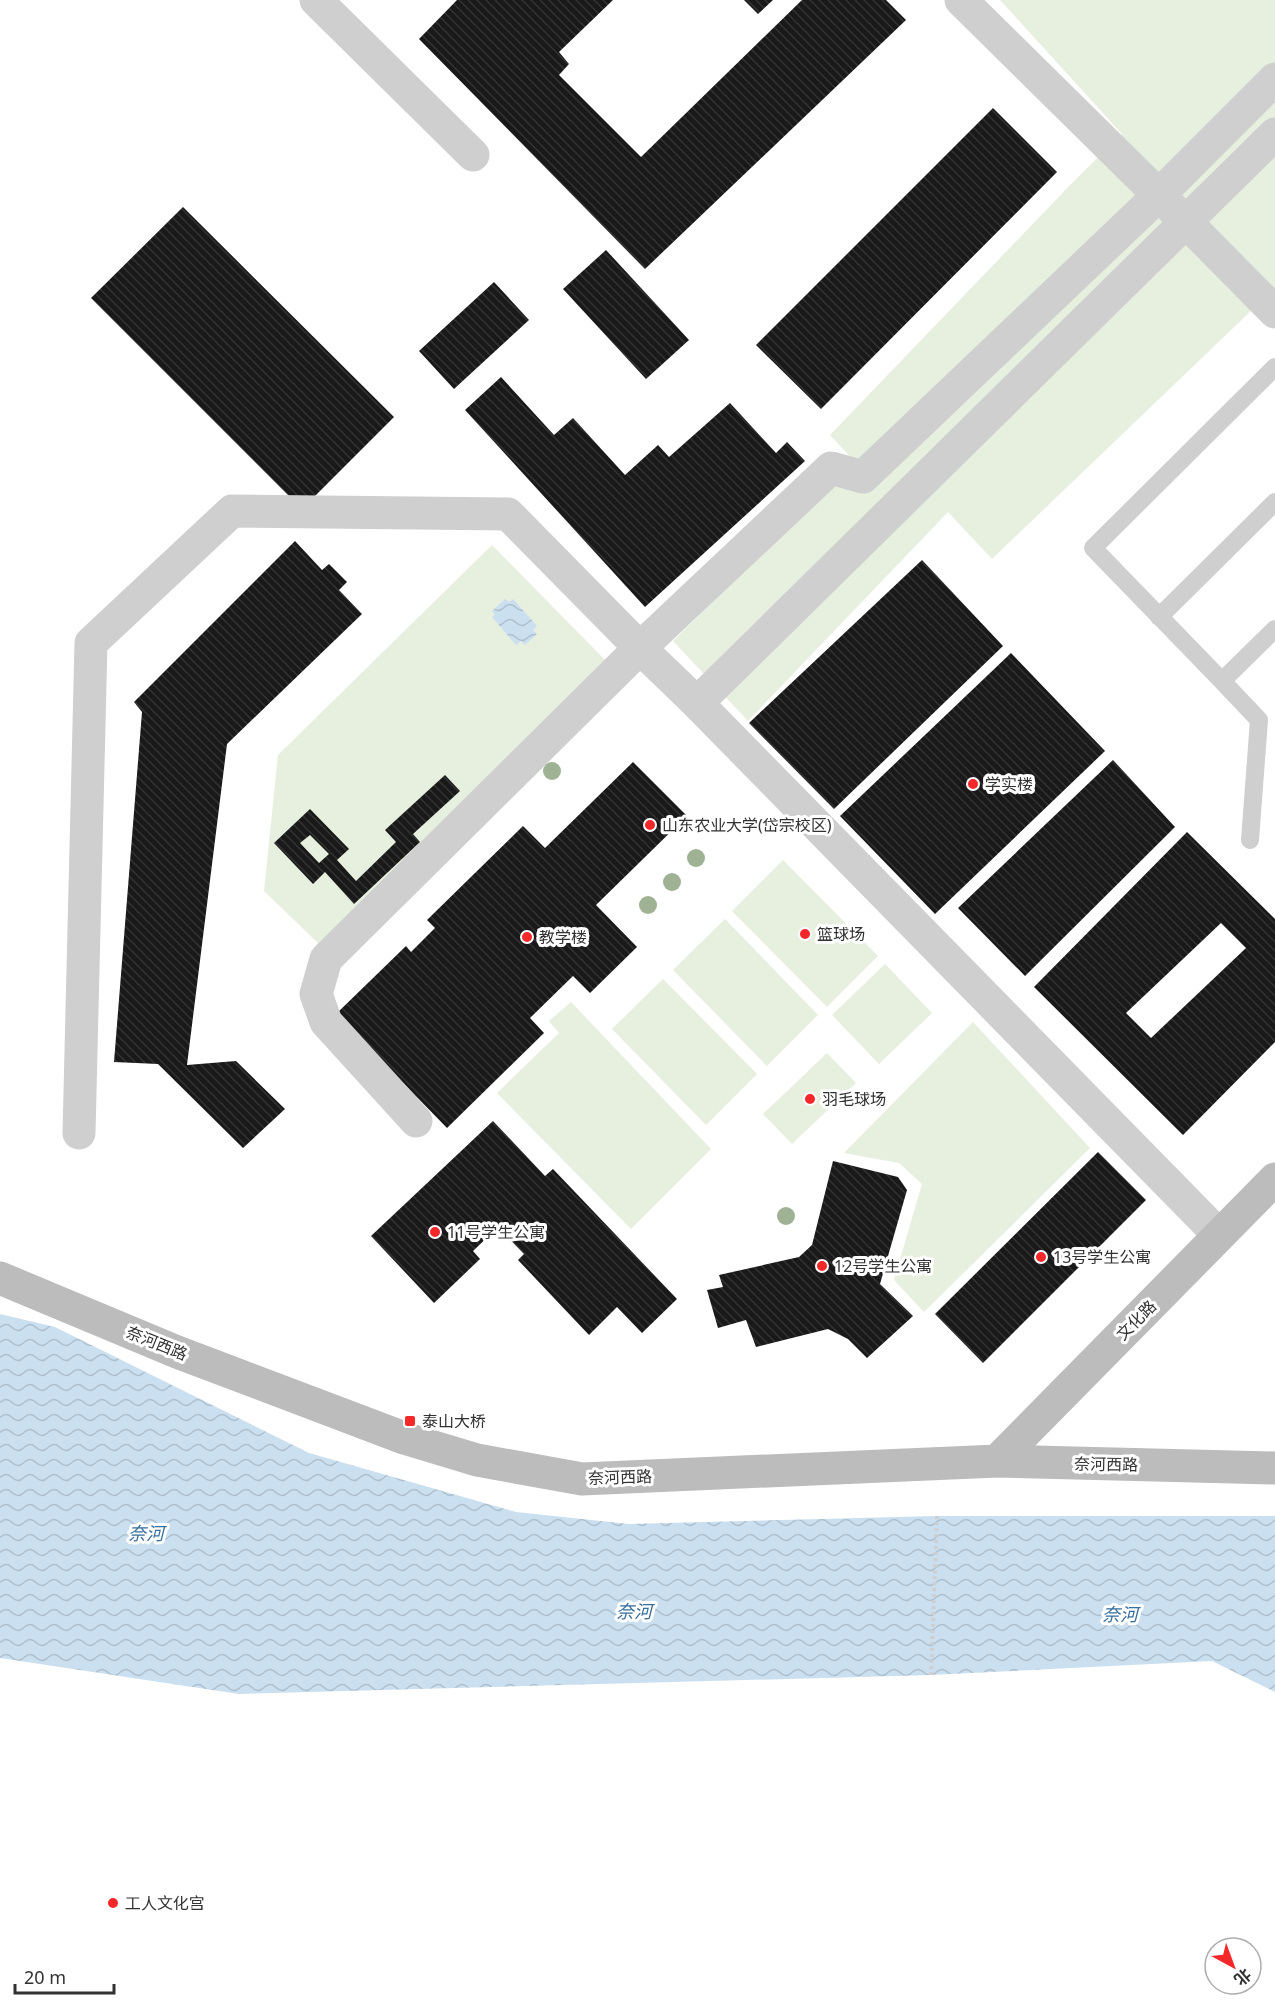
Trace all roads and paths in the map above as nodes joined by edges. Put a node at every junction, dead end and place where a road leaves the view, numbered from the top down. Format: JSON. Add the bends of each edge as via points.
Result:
{"nodes":[{"id":1,"x":316,"y":0,"type":"edge"},
{"id":2,"x":961,"y":0,"type":"edge"},
{"id":3,"x":1275,"y":79,"type":"edge"},
{"id":4,"x":1275,"y":134,"type":"edge"},
{"id":5,"x":473,"y":155,"type":"dead end"},
{"id":6,"x":1159,"y":195,"type":"junction"},
{"id":7,"x":1186,"y":222,"type":"junction"},
{"id":8,"x":1275,"y":312,"type":"edge"},
{"id":9,"x":1275,"y":367,"type":"edge"},
{"id":10,"x":1275,"y":502,"type":"edge"},
{"id":11,"x":1159,"y":616,"type":"junction"},
{"id":12,"x":1275,"y":629,"type":"edge"},
{"id":13,"x":640,"y":648,"type":"junction"},
{"id":14,"x":1222,"y":681,"type":"junction"},
{"id":15,"x":697,"y":703,"type":"junction"},
{"id":16,"x":1250,"y":840,"type":"dead end"},
{"id":17,"x":416,"y":1121,"type":"dead end"},
{"id":18,"x":79,"y":1133,"type":"dead end"},
{"id":19,"x":1275,"y":1179,"type":"edge"},
{"id":20,"x":1219,"y":1235,"type":"junction"},
{"id":21,"x":0,"y":1278,"type":"edge"},
{"id":22,"x":996,"y":1461,"type":"junction"},
{"id":23,"x":1275,"y":1468,"type":"edge"},
{"id":24,"x":937,"y":1516,"type":"dead end"},
{"id":25,"x":931,"y":1675,"type":"dead end"}],
"edges":[{"from":1,"to":5,"type":"street"},
{"from":2,"to":6,"type":"street"},
{"from":3,"to":6,"type":"street"},
{"from":4,"to":7,"type":"street"},
{"from":6,"to":7,"type":"street"},
{"from":6,"to":13,"type":"street","via":[[863,477],[831,468]]},
{"from":7,"to":8,"type":"street"},
{"from":7,"to":15,"type":"street"},
{"from":9,"to":11,"type":"lane","via":[[1094,549]]},
{"from":10,"to":11,"type":"lane"},
{"from":11,"to":14,"type":"lane"},
{"from":12,"to":14,"type":"lane"},
{"from":13,"to":15,"type":"street"},
{"from":13,"to":17,"type":"street","via":[[326,959],[316,994],[326,1022]]},
{"from":13,"to":18,"type":"street","via":[[508,514],[232,512],[91,643]]},
{"from":14,"to":16,"type":"lane","via":[[1259,720]]},
{"from":15,"to":20,"type":"street"},
{"from":19,"to":20,"type":"street","name":"文化路"},
{"from":20,"to":22,"type":"street","name":"文化路"},
{"from":21,"to":22,"type":"street","name":"奈河西路","via":[[177,1352],[404,1438],[477,1460],[582,1479]]},
{"from":22,"to":23,"type":"street","name":"奈河西路"},
{"from":24,"to":25,"type":"path"}]}
